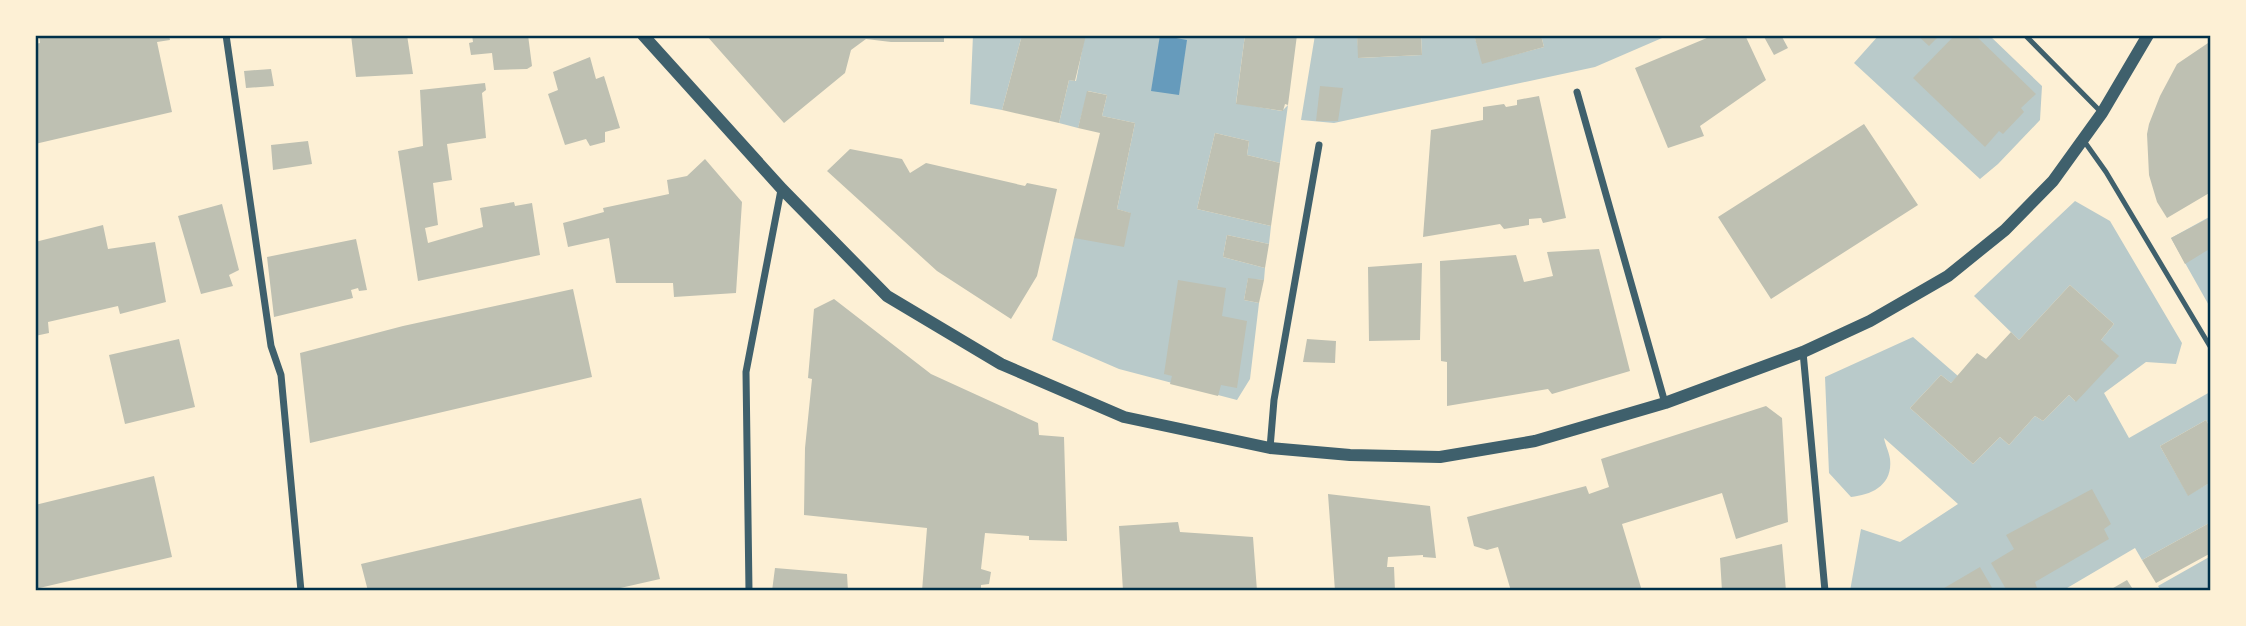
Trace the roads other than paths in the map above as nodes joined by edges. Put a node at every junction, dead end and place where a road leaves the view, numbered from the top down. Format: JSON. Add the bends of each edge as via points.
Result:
{"nodes":[{"id":1,"x":226,"y":35,"type":"edge"},
{"id":2,"x":643,"y":35,"type":"edge"},
{"id":3,"x":2025,"y":35,"type":"edge"},
{"id":4,"x":2148,"y":35,"type":"edge"},
{"id":5,"x":1577,"y":92,"type":"dead end"},
{"id":6,"x":2102,"y":113,"type":"junction"},
{"id":7,"x":2084,"y":141,"type":"junction"},
{"id":8,"x":1318,"y":145,"type":"dead end"},
{"id":9,"x":782,"y":189,"type":"junction"},
{"id":10,"x":2211,"y":348,"type":"edge"},
{"id":11,"x":1804,"y":352,"type":"junction"},
{"id":12,"x":1665,"y":403,"type":"junction"},
{"id":13,"x":1270,"y":448,"type":"junction"},
{"id":14,"x":301,"y":591,"type":"edge"},
{"id":15,"x":749,"y":591,"type":"edge"},
{"id":16,"x":1825,"y":591,"type":"edge"}],
"edges":[{"from":1,"to":14,"type":"street","via":[[271,346],[281,375]]},
{"from":2,"to":9,"type":"street"},
{"from":3,"to":6,"type":"lane"},
{"from":4,"to":6,"type":"street"},
{"from":5,"to":12,"type":"street"},
{"from":6,"to":7,"type":"street"},
{"from":7,"to":10,"type":"lane"},
{"from":7,"to":11,"type":"street","via":[[2005,230],[1948,276]]},
{"from":8,"to":13,"type":"street","via":[[1274,400]]},
{"from":9,"to":13,"type":"street","via":[[887,296],[1001,364],[1124,417]]},
{"from":9,"to":15,"type":"street","via":[[746,372]]},
{"from":11,"to":12,"type":"street"},
{"from":11,"to":16,"type":"street"},
{"from":12,"to":13,"type":"street","via":[[1535,441],[1440,457]]}]}
